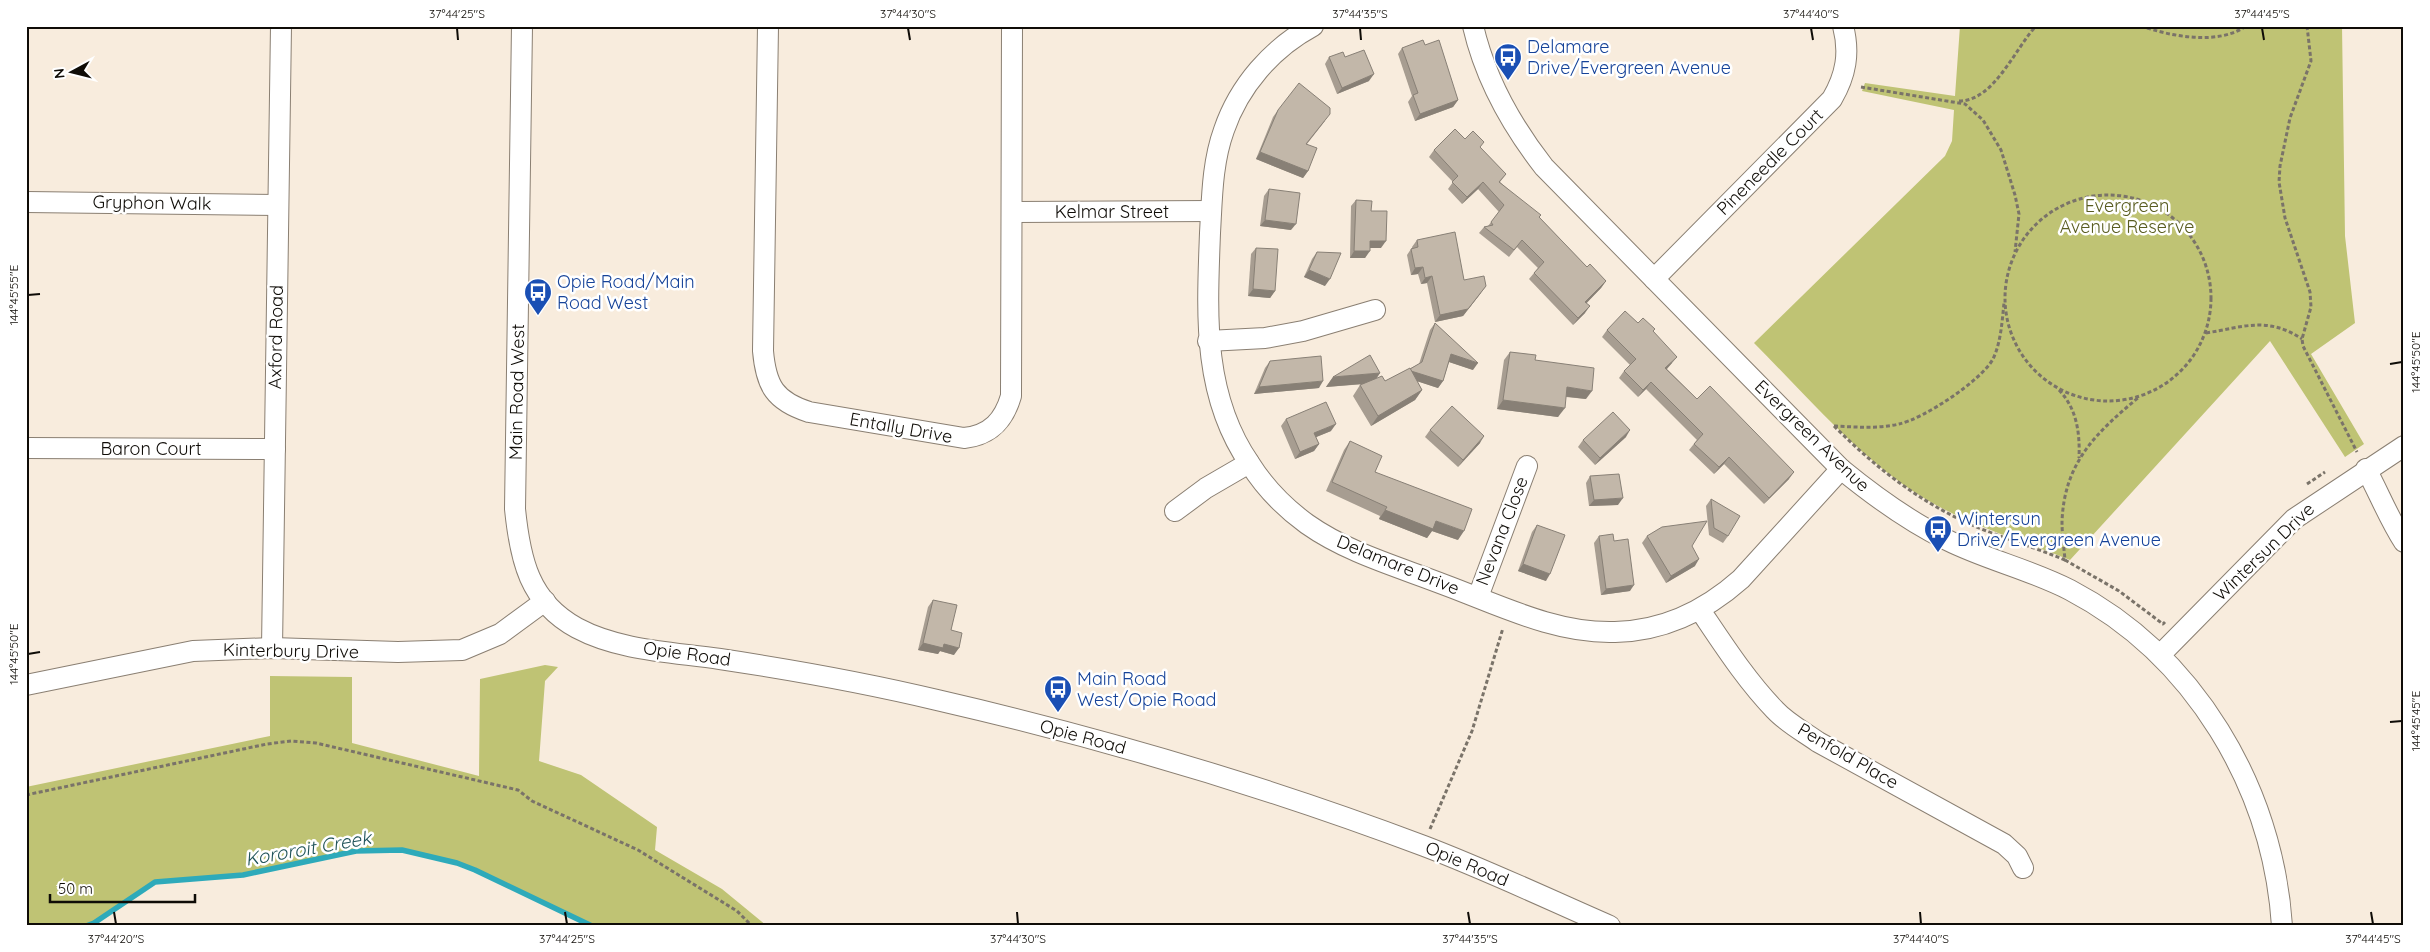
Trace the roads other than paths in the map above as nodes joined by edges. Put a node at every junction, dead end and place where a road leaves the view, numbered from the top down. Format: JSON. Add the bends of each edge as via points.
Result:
{"nodes":[{"id":1,"x":281,"y":26,"type":"edge"},
{"id":2,"x":522,"y":26,"type":"edge"},
{"id":3,"x":768,"y":26,"type":"edge"},
{"id":4,"x":1012,"y":26,"type":"edge"},
{"id":5,"x":1313,"y":26,"type":"edge"},
{"id":6,"x":1473,"y":26,"type":"edge"},
{"id":7,"x":1843,"y":26,"type":"edge"},
{"id":8,"x":26,"y":202,"type":"edge"},
{"id":9,"x":278,"y":205,"type":"junction"},
{"id":10,"x":1211,"y":211,"type":"junction"},
{"id":11,"x":1012,"y":212,"type":"junction"},
{"id":12,"x":1654,"y":279,"type":"junction"},
{"id":13,"x":1375,"y":310,"type":"dead end"},
{"id":14,"x":1208,"y":341,"type":"junction"},
{"id":15,"x":2404,"y":446,"type":"edge"},
{"id":16,"x":26,"y":448,"type":"edge"},
{"id":17,"x":275,"y":449,"type":"junction"},
{"id":18,"x":1249,"y":463,"type":"junction"},
{"id":19,"x":1527,"y":466,"type":"dead end"},
{"id":20,"x":1841,"y":469,"type":"junction"},
{"id":21,"x":2360,"y":473,"type":"junction"},
{"id":22,"x":1175,"y":511,"type":"dead end"},
{"id":23,"x":2404,"y":542,"type":"edge"},
{"id":24,"x":1478,"y":597,"type":"junction"},
{"id":25,"x":545,"y":601,"type":"junction"},
{"id":26,"x":1700,"y":610,"type":"junction"},
{"id":27,"x":272,"y":648,"type":"junction"},
{"id":28,"x":2160,"y":655,"type":"junction"},
{"id":29,"x":26,"y":684,"type":"edge"},
{"id":30,"x":2023,"y":868,"type":"dead end"},
{"id":31,"x":1610,"y":926,"type":"edge"},
{"id":32,"x":2282,"y":926,"type":"edge"}],
"edges":[{"from":1,"to":9,"type":"street","name":"Axford Road"},
{"from":2,"to":25,"type":"street","name":"Main Road West","via":[[515,509],[520,553],[526,571]]},
{"from":3,"to":11,"type":"street","name":"Entally Drive","via":[[763,351],[770,384],[783,400],[809,412],[955,438],[973,437],[996,425],[1007,410],[1013,378]]},
{"from":4,"to":11,"type":"street","name":"Entally Drive"},
{"from":5,"to":10,"type":"street","name":"Delamare Drive","via":[[1288,42],[1264,64],[1234,107],[1217,151]]},
{"from":6,"to":12,"type":"street","name":"Evergreen Avenue","via":[[1489,73],[1524,142],[1566,191]]},
{"from":7,"to":12,"type":"street","name":"Pineneedle Court","via":[[1847,55],[1844,72],[1832,99]]},
{"from":8,"to":9,"type":"street","name":"Gryphon Walk"},
{"from":9,"to":17,"type":"street","name":"Axford Road"},
{"from":10,"to":11,"type":"street","name":"Kelmar Street"},
{"from":10,"to":14,"type":"street","name":"Delamare Drive"},
{"from":12,"to":20,"type":"street","name":"Evergreen Avenue"},
{"from":13,"to":14,"type":"street","via":[[1265,338]]},
{"from":14,"to":18,"type":"street","name":"Delamare Drive","via":[[1219,402],[1230,431]]},
{"from":15,"to":21,"type":"street","name":"Wintersun Drive"},
{"from":16,"to":17,"type":"street","name":"Baron Court"},
{"from":17,"to":27,"type":"street","name":"Axford Road"},
{"from":18,"to":22,"type":"street"},
{"from":18,"to":24,"type":"street","name":"Delamare Drive","via":[[1281,503],[1308,525],[1342,545]]},
{"from":19,"to":24,"type":"street","name":"Nevana Close"},
{"from":20,"to":26,"type":"street","name":"Delamare Drive","via":[[1741,579]]},
{"from":20,"to":28,"type":"street","name":"Evergreen Avenue","via":[[1884,503],[1927,530],[2021,567],[2098,606]]},
{"from":21,"to":23,"type":"street","via":[[2382,498],[2390,520]]},
{"from":21,"to":28,"type":"street","name":"Wintersun Drive","via":[[2294,518]]},
{"from":24,"to":26,"type":"street","name":"Delamare Drive","via":[[1551,624],[1584,631],[1645,629]]},
{"from":25,"to":27,"type":"street","name":"Kinterbury Drive","via":[[500,634],[462,650],[398,652]]},
{"from":25,"to":31,"type":"street","name":"Opie Road","via":[[560,617],[576,627],[610,641],[831,678],[994,713],[1195,769],[1325,810],[1424,846]]},
{"from":26,"to":30,"type":"street","name":"Penfold Place","via":[[1743,672],[1796,728],[2004,844],[2017,856]]},
{"from":27,"to":29,"type":"street","name":"Kinterbury Drive","via":[[193,651]]},
{"from":28,"to":32,"type":"street","name":"Evergreen Avenue","via":[[2219,728],[2249,785],[2272,857]]}]}
